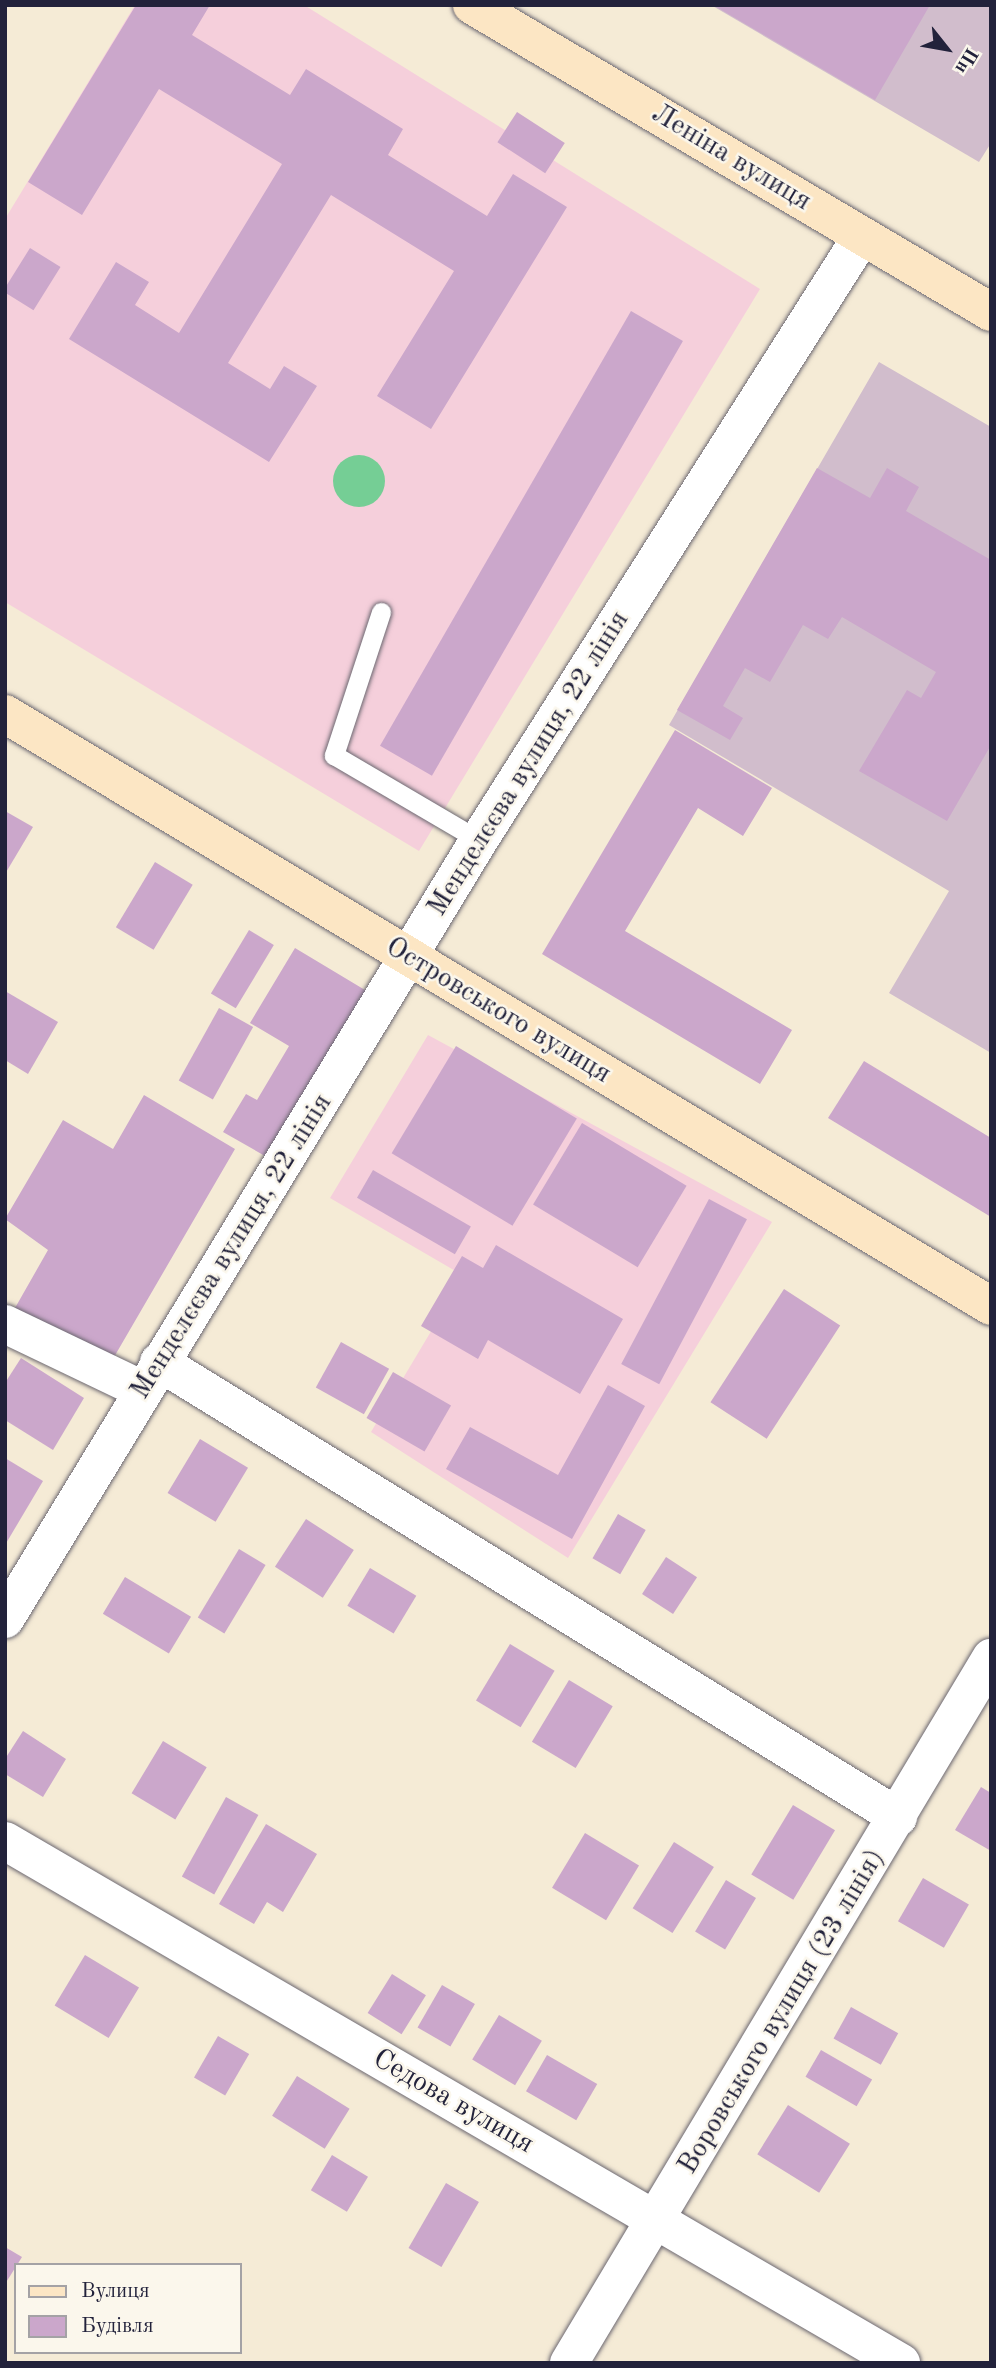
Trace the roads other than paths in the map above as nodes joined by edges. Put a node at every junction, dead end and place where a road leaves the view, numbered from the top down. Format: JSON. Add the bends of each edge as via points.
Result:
{"nodes":[{"id":1,"x":472,"y":5,"type":"edge"},
{"id":2,"x":862,"y":236,"type":"junction"},
{"id":3,"x":991,"y":312,"type":"edge"},
{"id":4,"x":381,"y":612,"type":"dead end"},
{"id":5,"x":5,"y":714,"type":"edge"},
{"id":6,"x":479,"y":840,"type":"junction"},
{"id":7,"x":410,"y":958,"type":"junction"},
{"id":8,"x":991,"y":1306,"type":"edge"},
{"id":9,"x":5,"y":1324,"type":"edge"},
{"id":10,"x":151,"y":1376,"type":"junction"},
{"id":11,"x":5,"y":1619,"type":"edge"},
{"id":12,"x":991,"y":1658,"type":"edge"},
{"id":13,"x":898,"y":1817,"type":"junction"},
{"id":14,"x":5,"y":1841,"type":"edge"},
{"id":15,"x":657,"y":2221,"type":"junction"},
{"id":16,"x":569,"y":2363,"type":"edge"},
{"id":17,"x":901,"y":2363,"type":"edge"}],
"edges":[{"from":1,"to":2,"type":"street","name":"Леніна вулиця"},
{"from":2,"to":3,"type":"street","name":"Леніна вулиця"},
{"from":2,"to":6,"type":"street","name":"Менделєєва вулиця, 22 лінія"},
{"from":4,"to":6,"type":"lane","via":[[334,755]]},
{"from":5,"to":7,"type":"street","name":"Островського вулиця"},
{"from":6,"to":7,"type":"street","name":"Менделєєва вулиця, 22 лінія"},
{"from":7,"to":8,"type":"street","name":"Островського вулиця"},
{"from":7,"to":10,"type":"street","name":"Менделєєва вулиця, 22 лінія"},
{"from":9,"to":10,"type":"street"},
{"from":10,"to":11,"type":"street","name":"Менделєєва вулиця, 22 лінія"},
{"from":10,"to":13,"type":"street"},
{"from":12,"to":13,"type":"street","name":"Воровського вулиця (23 лiнiя)"},
{"from":13,"to":15,"type":"street","name":"Воровського вулиця (23 лiнiя)"},
{"from":14,"to":15,"type":"street","name":"Седова вулиця"},
{"from":15,"to":16,"type":"street","name":"Воровського вулиця (23 лiнiя)"},
{"from":15,"to":17,"type":"street","name":"Седова вулиця"}]}
